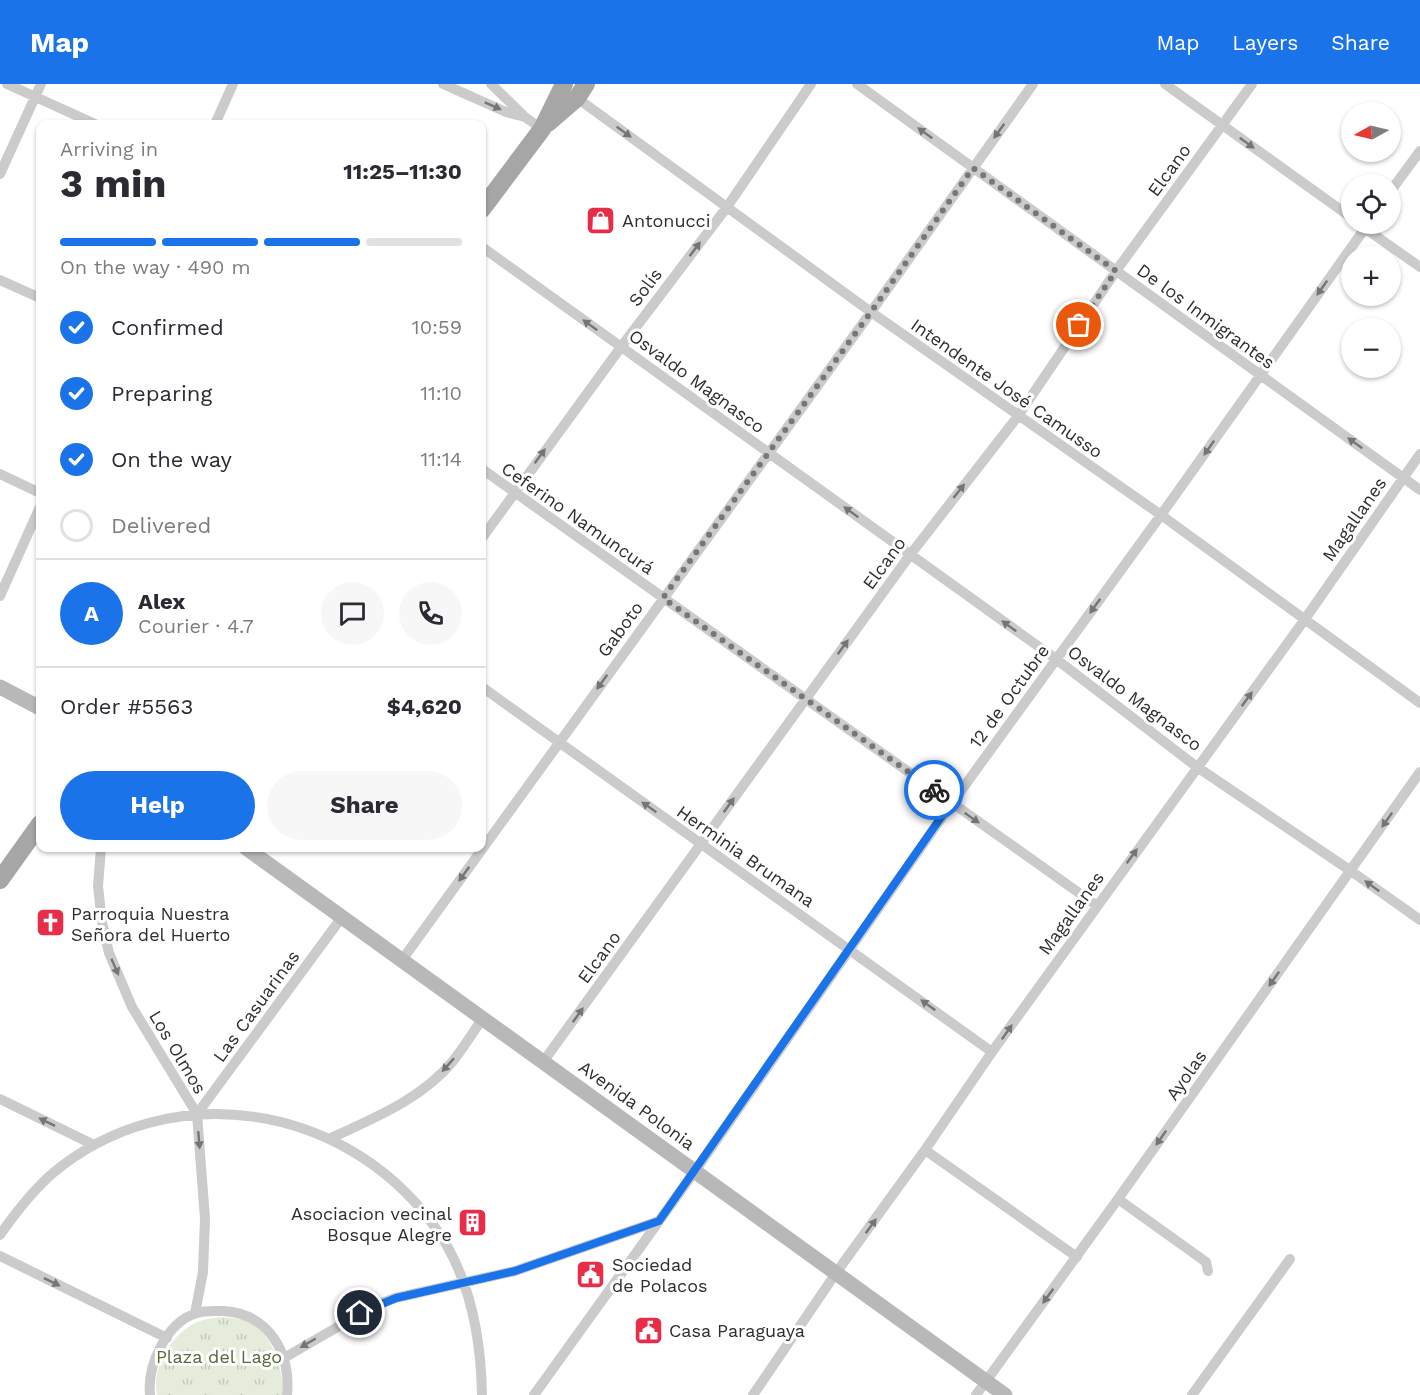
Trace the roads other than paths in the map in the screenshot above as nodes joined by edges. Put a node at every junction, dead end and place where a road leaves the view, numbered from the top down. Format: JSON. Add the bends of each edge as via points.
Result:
{"nodes":[{"id":1,"x":7,"y":84,"type":"edge"},
{"id":2,"x":41,"y":84,"type":"edge"},
{"id":3,"x":233,"y":84,"type":"edge"},
{"id":4,"x":443,"y":84,"type":"edge"},
{"id":5,"x":491,"y":84,"type":"edge"},
{"id":6,"x":564,"y":84,"type":"edge"},
{"id":7,"x":811,"y":84,"type":"edge"},
{"id":8,"x":856,"y":84,"type":"edge"},
{"id":9,"x":1033,"y":84,"type":"edge"},
{"id":10,"x":1165,"y":84,"type":"edge"},
{"id":11,"x":1252,"y":84,"type":"edge"},
{"id":12,"x":582,"y":91,"type":"edge"},
{"id":13,"x":35,"y":97,"type":"junction"},
{"id":14,"x":525,"y":117,"type":"junction"},
{"id":15,"x":86,"y":120,"type":"edge"},
{"id":16,"x":217,"y":120,"type":"edge"},
{"id":17,"x":1222,"y":125,"type":"junction"},
{"id":18,"x":542,"y":129,"type":"junction"},
{"id":19,"x":1420,"y":151,"type":"edge"},
{"id":20,"x":973,"y":168,"type":"junction"},
{"id":21,"x":0,"y":174,"type":"edge"},
{"id":22,"x":1401,"y":177,"type":"edge"},
{"id":23,"x":486,"y":204,"type":"edge"},
{"id":24,"x":727,"y":207,"type":"junction"},
{"id":25,"x":1341,"y":210,"type":"edge"},
{"id":26,"x":1358,"y":234,"type":"edge"},
{"id":27,"x":1376,"y":234,"type":"edge"},
{"id":28,"x":486,"y":250,"type":"edge"},
{"id":29,"x":1420,"y":267,"type":"edge"},
{"id":30,"x":1116,"y":271,"type":"junction"},
{"id":31,"x":0,"y":280,"type":"edge"},
{"id":32,"x":36,"y":296,"type":"edge"},
{"id":33,"x":871,"y":312,"type":"junction"},
{"id":34,"x":621,"y":346,"type":"junction"},
{"id":35,"x":1261,"y":375,"type":"junction"},
{"id":36,"x":1018,"y":416,"type":"junction"},
{"id":37,"x":768,"y":452,"type":"junction"},
{"id":38,"x":1420,"y":454,"type":"edge"},
{"id":39,"x":486,"y":473,"type":"edge"},
{"id":40,"x":0,"y":474,"type":"edge"},
{"id":41,"x":1403,"y":478,"type":"junction"},
{"id":42,"x":1420,"y":490,"type":"edge"},
{"id":43,"x":36,"y":491,"type":"edge"},
{"id":44,"x":514,"y":492,"type":"junction"},
{"id":45,"x":1161,"y":515,"type":"junction"},
{"id":46,"x":36,"y":516,"type":"edge"},
{"id":47,"x":486,"y":532,"type":"edge"},
{"id":48,"x":910,"y":555,"type":"junction"},
{"id":49,"x":0,"y":596,"type":"edge"},
{"id":50,"x":663,"y":598,"type":"junction"},
{"id":51,"x":1305,"y":620,"type":"junction"},
{"id":52,"x":1056,"y":659,"type":"junction"},
{"id":53,"x":0,"y":687,"type":"edge"},
{"id":54,"x":486,"y":690,"type":"edge"},
{"id":55,"x":806,"y":699,"type":"junction"},
{"id":56,"x":1420,"y":703,"type":"edge"},
{"id":57,"x":36,"y":706,"type":"edge"},
{"id":58,"x":559,"y":742,"type":"junction"},
{"id":59,"x":1197,"y":767,"type":"junction"},
{"id":60,"x":1420,"y":772,"type":"edge"},
{"id":61,"x":951,"y":803,"type":"junction"},
{"id":62,"x":36,"y":830,"type":"edge"},
{"id":63,"x":486,"y":843,"type":"edge"},
{"id":64,"x":701,"y":844,"type":"junction"},
{"id":65,"x":101,"y":852,"type":"edge"},
{"id":66,"x":262,"y":852,"type":"edge"},
{"id":67,"x":480,"y":852,"type":"edge"},
{"id":68,"x":1351,"y":871,"type":"junction"},
{"id":69,"x":0,"y":880,"type":"edge"},
{"id":70,"x":1096,"y":905,"type":"junction"},
{"id":71,"x":342,"y":916,"type":"junction"},
{"id":72,"x":1420,"y":920,"type":"edge"},
{"id":73,"x":848,"y":949,"type":"junction"},
{"id":74,"x":402,"y":960,"type":"junction"},
{"id":75,"x":483,"y":1018,"type":"junction"},
{"id":76,"x":992,"y":1052,"type":"junction"},
{"id":77,"x":543,"y":1062,"type":"junction"},
{"id":78,"x":0,"y":1099,"type":"edge"},
{"id":79,"x":197,"y":1114,"type":"junction"},
{"id":80,"x":331,"y":1138,"type":"junction"},
{"id":81,"x":94,"y":1145,"type":"junction"},
{"id":82,"x":925,"y":1150,"type":"junction"},
{"id":83,"x":695,"y":1171,"type":"junction"},
{"id":84,"x":1118,"y":1199,"type":"junction"},
{"id":85,"x":659,"y":1221,"type":"junction"},
{"id":86,"x":0,"y":1235,"type":"edge"},
{"id":87,"x":0,"y":1256,"type":"edge"},
{"id":88,"x":1077,"y":1257,"type":"junction"},
{"id":89,"x":1290,"y":1259,"type":"dead end"},
{"id":90,"x":1208,"y":1271,"type":"dead end"},
{"id":91,"x":836,"y":1273,"type":"junction"},
{"id":92,"x":464,"y":1282,"type":"junction"},
{"id":93,"x":195,"y":1313,"type":"junction"},
{"id":94,"x":166,"y":1338,"type":"junction"},
{"id":95,"x":284,"y":1358,"type":"junction"},
{"id":96,"x":986,"y":1381,"type":"junction"},
{"id":97,"x":150,"y":1395,"type":"edge"},
{"id":98,"x":288,"y":1395,"type":"edge"},
{"id":99,"x":482,"y":1395,"type":"edge"},
{"id":100,"x":534,"y":1395,"type":"edge"},
{"id":101,"x":753,"y":1395,"type":"edge"},
{"id":102,"x":976,"y":1395,"type":"edge"},
{"id":103,"x":1005,"y":1395,"type":"edge"},
{"id":104,"x":1192,"y":1395,"type":"edge"}],
"edges":[{"from":1,"to":13,"type":"street"},
{"from":2,"to":13,"type":"street"},
{"from":3,"to":16,"type":"street"},
{"from":4,"to":14,"type":"street","one_way":true},
{"from":5,"to":14,"type":"street"},
{"from":6,"to":18,"type":"main road"},
{"from":7,"to":24,"type":"street","name":"Solís"},
{"from":20,"to":8,"type":"street","name":"De los Inmigrantes","one_way":true},
{"from":9,"to":20,"type":"street","name":"Gaboto","one_way":true},
{"from":10,"to":17,"type":"street"},
{"from":11,"to":17,"type":"street","name":"Elcano"},
{"from":12,"to":18,"type":"main road"},
{"from":12,"to":24,"type":"street","name":"Intendente José Camusso","one_way":true},
{"from":13,"to":15,"type":"street"},
{"from":13,"to":21,"type":"street"},
{"from":14,"to":18,"type":"street"},
{"from":17,"to":25,"type":"street","one_way":true},
{"from":17,"to":30,"type":"street","name":"Elcano"},
{"from":18,"to":23,"type":"main road"},
{"from":19,"to":22,"type":"street"},
{"from":20,"to":30,"type":"street","name":"De los Inmigrantes"},
{"from":20,"to":33,"type":"street","name":"Gaboto"},
{"from":24,"to":33,"type":"street","name":"Intendente José Camusso"},
{"from":34,"to":24,"type":"street","name":"Solís","one_way":true},
{"from":26,"to":35,"type":"street","name":"12 de Octubre","one_way":true},
{"from":27,"to":29,"type":"street"},
{"from":34,"to":28,"type":"street","name":"Osvaldo Magnasco","one_way":true},
{"from":30,"to":35,"type":"street","name":"De los Inmigrantes"},
{"from":30,"to":36,"type":"street","name":"Elcano"},
{"from":31,"to":32,"type":"street"},
{"from":33,"to":36,"type":"street","name":"Intendente José Camusso"},
{"from":33,"to":37,"type":"street","name":"Gaboto"},
{"from":34,"to":37,"type":"street","name":"Osvaldo Magnasco"},
{"from":44,"to":34,"type":"street","name":"Solís","one_way":true},
{"from":41,"to":35,"type":"street","name":"De los Inmigrantes","one_way":true},
{"from":35,"to":45,"type":"street","name":"12 de Octubre","one_way":true},
{"from":36,"to":45,"type":"street","name":"Intendente José Camusso"},
{"from":48,"to":36,"type":"street","name":"Elcano","one_way":true},
{"from":48,"to":37,"type":"street","name":"Osvaldo Magnasco","one_way":true},
{"from":37,"to":50,"type":"street","name":"Gaboto"},
{"from":38,"to":41,"type":"street","name":"Magallanes"},
{"from":39,"to":44,"type":"street","name":"Ceferino Namuncurá"},
{"from":40,"to":43,"type":"street"},
{"from":41,"to":42,"type":"street","name":"De los Inmigrantes"},
{"from":41,"to":51,"type":"street","name":"Magallanes"},
{"from":44,"to":47,"type":"street","name":"Solís"},
{"from":44,"to":50,"type":"street","name":"Ceferino Namuncurá"},
{"from":45,"to":51,"type":"street","name":"Intendente José Camusso"},
{"from":45,"to":52,"type":"street","name":"12 de Octubre","one_way":true},
{"from":46,"to":49,"type":"street"},
{"from":52,"to":48,"type":"street","name":"Osvaldo Magnasco","one_way":true},
{"from":55,"to":48,"type":"street","name":"Elcano","one_way":true},
{"from":50,"to":55,"type":"street","name":"Ceferino Namuncurá"},
{"from":50,"to":58,"type":"street","name":"Gaboto","one_way":true},
{"from":51,"to":56,"type":"street","name":"Intendente José Camusso"},
{"from":59,"to":51,"type":"street","name":"Magallanes","one_way":true},
{"from":52,"to":59,"type":"street","name":"Osvaldo Magnasco"},
{"from":52,"to":61,"type":"street","name":"12 de Octubre"},
{"from":53,"to":57,"type":"main road"},
{"from":54,"to":58,"type":"street","name":"Herminia Brumana"},
{"from":55,"to":61,"type":"street","name":"Ceferino Namuncurá"},
{"from":64,"to":55,"type":"street","name":"Elcano","one_way":true},
{"from":58,"to":63,"type":"street","name":"Gaboto","one_way":true},
{"from":64,"to":58,"type":"street","name":"Herminia Brumana","one_way":true},
{"from":59,"to":68,"type":"street","name":"Osvaldo Magnasco"},
{"from":70,"to":59,"type":"street","name":"Magallanes","one_way":true},
{"from":60,"to":68,"type":"street","name":"Ayolas","one_way":true},
{"from":61,"to":70,"type":"street","name":"Ceferino Namuncurá","one_way":true},
{"from":61,"to":73,"type":"street","name":"12 de Octubre"},
{"from":62,"to":69,"type":"main road"},
{"from":64,"to":73,"type":"street","name":"Herminia Brumana"},
{"from":77,"to":64,"type":"street","name":"Elcano","one_way":true},
{"from":65,"to":79,"type":"street","name":"Los Olmos","one_way":true,"via":[[98,886],[109,953],[132,1007]]},
{"from":66,"to":71,"type":"main road","name":"Avenida Polonia"},
{"from":67,"to":74,"type":"street","name":"Gaboto","one_way":true},
{"from":72,"to":68,"type":"street","name":"Osvaldo Magnasco","one_way":true},
{"from":68,"to":84,"type":"street","name":"Ayolas","one_way":true},
{"from":76,"to":70,"type":"street","name":"Magallanes","one_way":true},
{"from":71,"to":74,"type":"main road","name":"Avenida Polonia"},
{"from":71,"to":79,"type":"street","name":"Las Casuarinas"},
{"from":76,"to":73,"type":"street","name":"Herminia Brumana","one_way":true},
{"from":73,"to":83,"type":"street","name":"12 de Octubre"},
{"from":74,"to":75,"type":"main road","name":"Avenida Polonia"},
{"from":75,"to":77,"type":"main road","name":"Avenida Polonia"},
{"from":75,"to":80,"type":"street","one_way":true,"via":[[441,1074],[387,1112]]},
{"from":76,"to":82,"type":"street","name":"Magallanes"},
{"from":77,"to":83,"type":"main road","name":"Avenida Polonia"},
{"from":81,"to":78,"type":"street","one_way":true},
{"from":79,"to":80,"type":"street","via":[[241,1114],[287,1122]]},
{"from":79,"to":81,"type":"street","via":[[144,1124]]},
{"from":79,"to":93,"type":"street","name":"Los Olmos","one_way":true,"via":[[205,1219]]},
{"from":80,"to":92,"type":"street","via":[[387,1174],[409,1197],[432,1223]]},
{"from":81,"to":86,"type":"street","via":[[36,1189]]},
{"from":82,"to":88,"type":"street"},
{"from":91,"to":82,"type":"street","name":"Magallanes","one_way":true},
{"from":83,"to":85,"type":"street","name":"12 de Octubre"},
{"from":83,"to":91,"type":"main road","name":"Avenida Polonia"},
{"from":84,"to":88,"type":"street","name":"Ayolas"},
{"from":84,"to":90,"type":"street","via":[[1206,1262]]},
{"from":85,"to":92,"type":"street","via":[[515,1271]]},
{"from":85,"to":100,"type":"street","name":"12 de Octubre"},
{"from":87,"to":94,"type":"street","one_way":true},
{"from":88,"to":96,"type":"street","name":"Ayolas","one_way":true},
{"from":89,"to":104,"type":"street"},
{"from":91,"to":96,"type":"main road","name":"Avenida Polonia"},
{"from":91,"to":101,"type":"street","name":"Magallanes"},
{"from":92,"to":95,"type":"street","one_way":true,"via":[[372,1307]]},
{"from":92,"to":99,"type":"street","via":[[475,1321]]},
{"from":93,"to":94,"type":"street"},
{"from":93,"to":95,"type":"street","via":[[230,1312],[254,1318],[265,1326]]},
{"from":94,"to":97,"type":"street","via":[[150,1374]]},
{"from":95,"to":98,"type":"street"},
{"from":96,"to":102,"type":"street","name":"Ayolas"},
{"from":96,"to":103,"type":"main road","name":"Avenida Polonia"}]}
